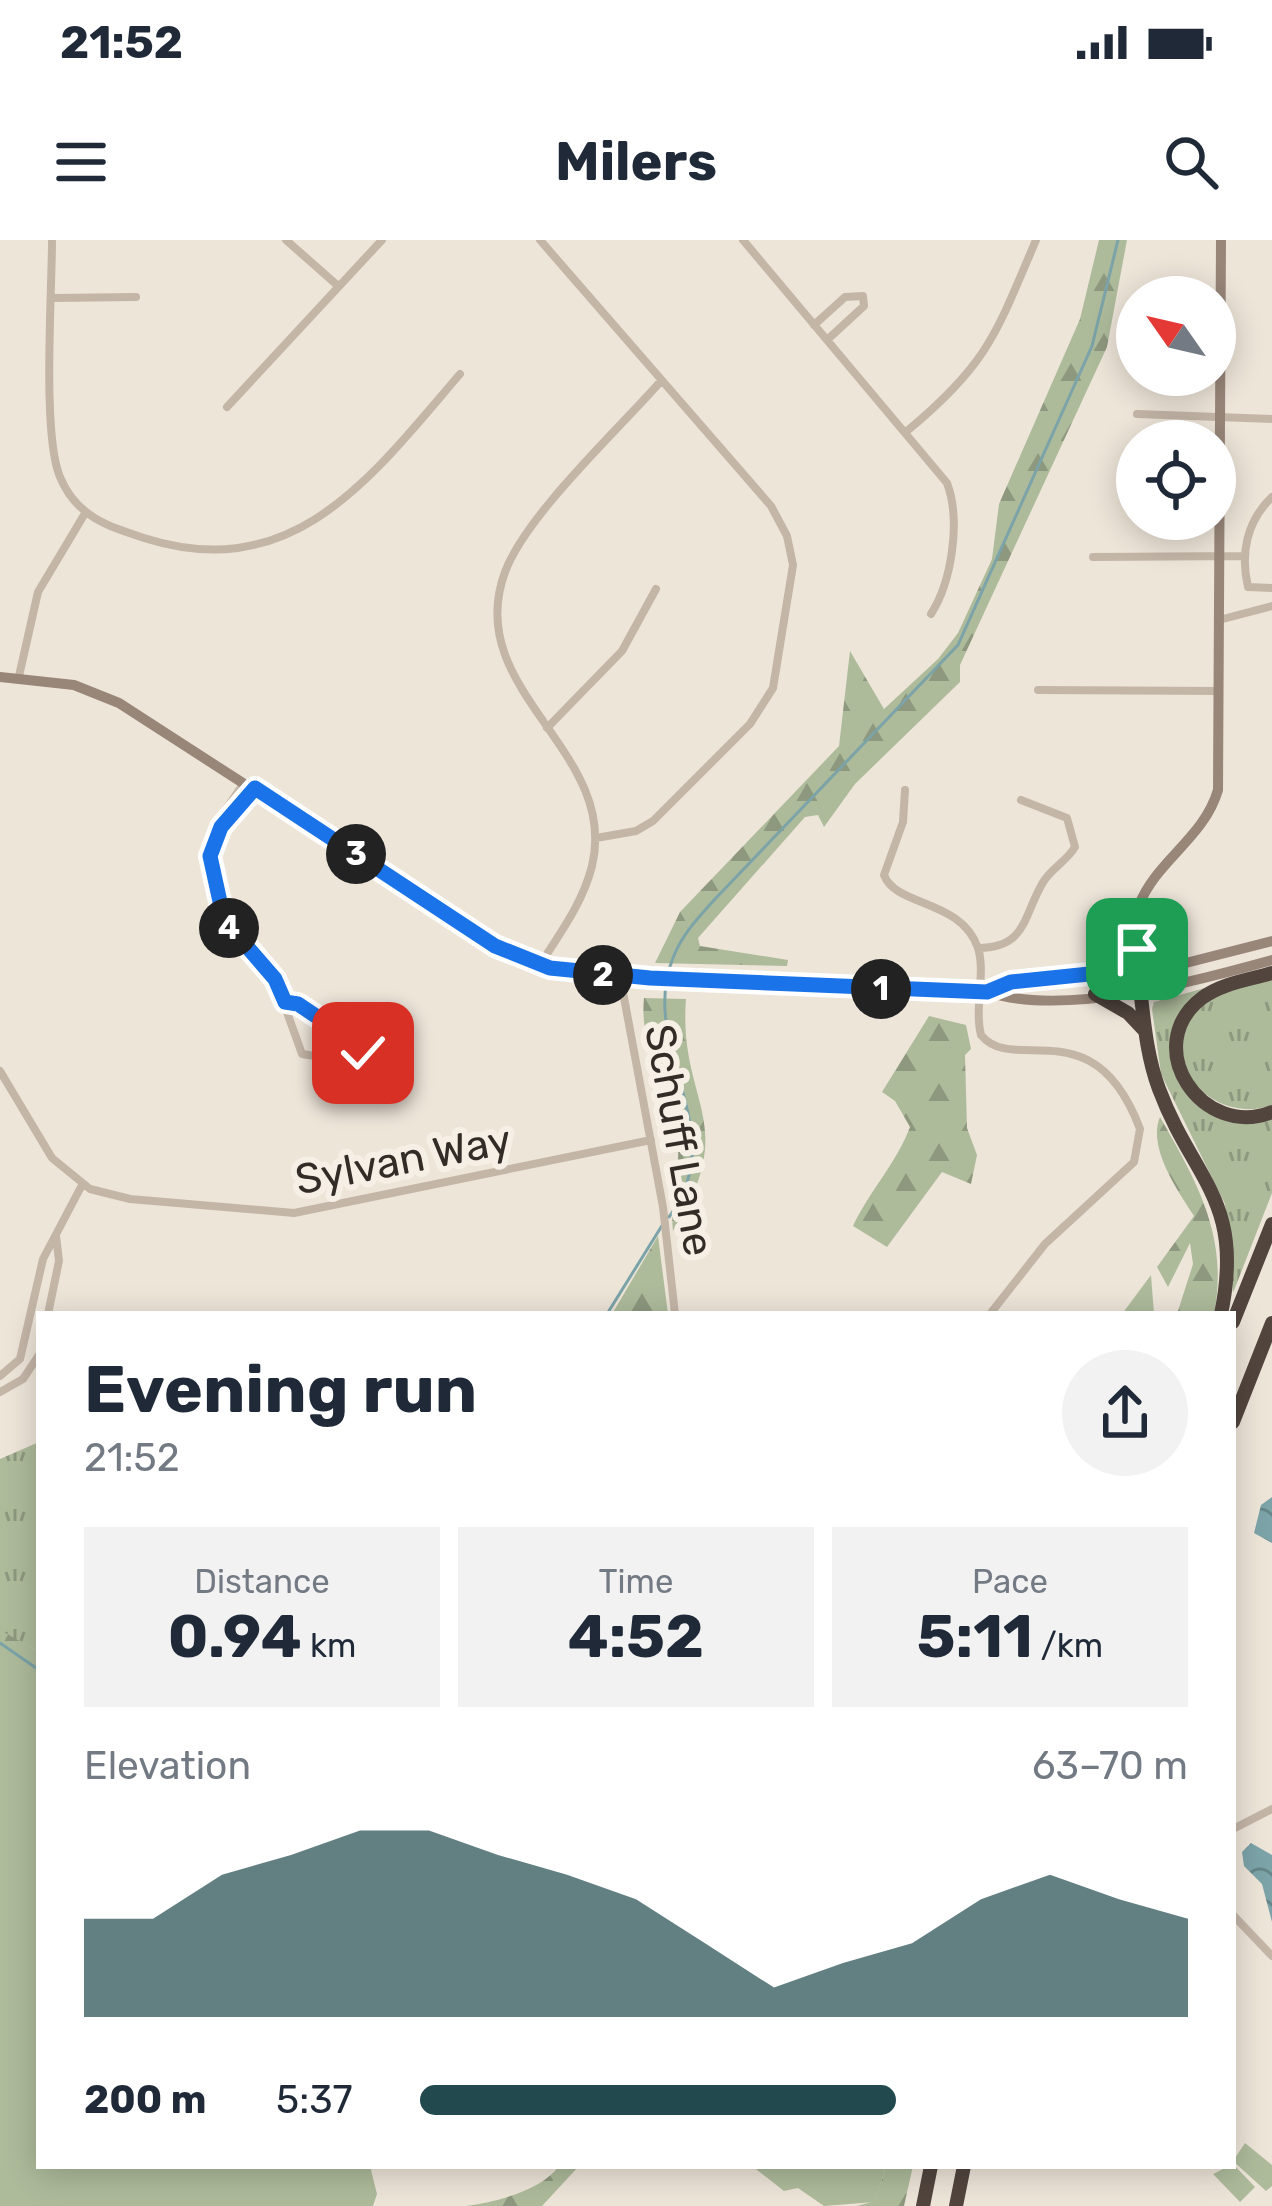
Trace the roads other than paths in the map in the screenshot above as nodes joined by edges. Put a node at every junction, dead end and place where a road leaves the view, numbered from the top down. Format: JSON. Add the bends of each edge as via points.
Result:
{"nodes":[{"id":1,"x":52,"y":240,"type":"edge"},
{"id":2,"x":286,"y":240,"type":"edge"},
{"id":3,"x":382,"y":240,"type":"edge"},
{"id":4,"x":540,"y":240,"type":"edge"},
{"id":5,"x":743,"y":240,"type":"edge"},
{"id":6,"x":1036,"y":240,"type":"edge"},
{"id":7,"x":1221,"y":240,"type":"edge"},
{"id":8,"x":337,"y":284,"type":"junction"},
{"id":9,"x":136,"y":297,"type":"dead end"},
{"id":10,"x":52,"y":298,"type":"junction"},
{"id":11,"x":814,"y":325,"type":"junction"},
{"id":12,"x":827,"y":340,"type":"junction"},
{"id":13,"x":460,"y":374,"type":"dead end"},
{"id":14,"x":661,"y":381,"type":"junction"},
{"id":15,"x":227,"y":407,"type":"dead end"},
{"id":16,"x":1137,"y":414,"type":"dead end"},
{"id":17,"x":1220,"y":416,"type":"junction"},
{"id":18,"x":1272,"y":419,"type":"edge"},
{"id":19,"x":907,"y":431,"type":"junction"},
{"id":20,"x":1272,"y":497,"type":"edge"},
{"id":21,"x":84,"y":515,"type":"junction"},
{"id":22,"x":1220,"y":556,"type":"junction"},
{"id":23,"x":1245,"y":556,"type":"junction"},
{"id":24,"x":1093,"y":557,"type":"dead end"},
{"id":25,"x":1272,"y":588,"type":"edge"},
{"id":26,"x":656,"y":589,"type":"dead end"},
{"id":27,"x":1272,"y":606,"type":"edge"},
{"id":28,"x":931,"y":614,"type":"dead end"},
{"id":29,"x":1219,"y":620,"type":"junction"},
{"id":30,"x":19,"y":676,"type":"junction"},
{"id":31,"x":0,"y":677,"type":"edge"},
{"id":32,"x":1038,"y":690,"type":"dead end"},
{"id":33,"x":1218,"y":691,"type":"junction"},
{"id":34,"x":548,"y":728,"type":"junction"},
{"id":35,"x":250,"y":785,"type":"junction"},
{"id":36,"x":905,"y":790,"type":"dead end"},
{"id":37,"x":1021,"y":800,"type":"dead end"},
{"id":38,"x":596,"y":838,"type":"junction"},
{"id":39,"x":1272,"y":940,"type":"edge"},
{"id":40,"x":978,"y":948,"type":"junction"},
{"id":41,"x":1272,"y":960,"type":"edge"},
{"id":42,"x":540,"y":964,"type":"junction"},
{"id":43,"x":1138,"y":969,"type":"junction"},
{"id":44,"x":1272,"y":973,"type":"edge"},
{"id":45,"x":620,"y":976,"type":"junction"},
{"id":46,"x":1140,"y":988,"type":"junction"},
{"id":47,"x":982,"y":992,"type":"junction"},
{"id":48,"x":1095,"y":994,"type":"junction"},
{"id":49,"x":285,"y":1002,"type":"junction"},
{"id":50,"x":1145,"y":1031,"type":"junction"},
{"id":51,"x":0,"y":1070,"type":"edge"},
{"id":52,"x":1272,"y":1112,"type":"edge"},
{"id":53,"x":651,"y":1140,"type":"junction"},
{"id":54,"x":82,"y":1185,"type":"junction"},
{"id":55,"x":1272,"y":1224,"type":"edge"},
{"id":56,"x":56,"y":1236,"type":"junction"},
{"id":57,"x":49,"y":1311,"type":"edge"},
{"id":58,"x":675,"y":1311,"type":"edge"},
{"id":59,"x":992,"y":1311,"type":"edge"},
{"id":60,"x":1221,"y":1311,"type":"edge"},
{"id":61,"x":1236,"y":1314,"type":"edge"},
{"id":62,"x":1272,"y":1323,"type":"edge"},
{"id":63,"x":36,"y":1359,"type":"edge"},
{"id":64,"x":0,"y":1376,"type":"edge"},
{"id":65,"x":0,"y":1392,"type":"edge"},
{"id":66,"x":1236,"y":1414,"type":"edge"},
{"id":67,"x":1272,"y":1809,"type":"edge"},
{"id":68,"x":1236,"y":1827,"type":"edge"},
{"id":69,"x":1236,"y":1918,"type":"edge"},
{"id":70,"x":1272,"y":1956,"type":"edge"},
{"id":71,"x":930,"y":2169,"type":"edge"},
{"id":72,"x":963,"y":2169,"type":"edge"},
{"id":73,"x":923,"y":2206,"type":"edge"},
{"id":74,"x":956,"y":2206,"type":"edge"}],
"edges":[{"from":1,"to":10,"type":"street"},
{"from":2,"to":8,"type":"street"},
{"from":3,"to":8,"type":"street"},
{"from":4,"to":14,"type":"street"},
{"from":5,"to":11,"type":"street"},
{"from":6,"to":19,"type":"street","via":[[983,357]]},
{"from":7,"to":17,"type":"main road"},
{"from":8,"to":15,"type":"street"},
{"from":9,"to":10,"type":"street"},
{"from":10,"to":21,"type":"street","via":[[55,458]]},
{"from":11,"to":12,"type":"street"},
{"from":11,"to":12,"type":"street","via":[[845,297],[863,296],[857,314]]},
{"from":12,"to":19,"type":"street"},
{"from":13,"to":21,"type":"street","via":[[365,482],[276,540],[188,549]]},
{"from":14,"to":34,"type":"street","via":[[529,532],[502,579],[500,646]]},
{"from":14,"to":38,"type":"street","via":[[788,536],[793,565],[778,673],[750,724],[662,814],[636,831]]},
{"from":16,"to":17,"type":"street"},
{"from":17,"to":18,"type":"street"},
{"from":17,"to":22,"type":"main road"},
{"from":19,"to":28,"type":"street","via":[[943,475],[953,506],[943,593]]},
{"from":20,"to":23,"type":"street","via":[[1252,522]]},
{"from":21,"to":30,"type":"street","via":[[38,592]]},
{"from":22,"to":23,"type":"street"},
{"from":22,"to":24,"type":"street"},
{"from":22,"to":29,"type":"main road"},
{"from":23,"to":25,"type":"street","via":[[1248,587]]},
{"from":26,"to":34,"type":"street","via":[[622,651]]},
{"from":27,"to":29,"type":"street"},
{"from":29,"to":33,"type":"main road"},
{"from":30,"to":31,"type":"main road"},
{"from":30,"to":35,"type":"main road","via":[[104,696]]},
{"from":32,"to":33,"type":"street"},
{"from":33,"to":43,"type":"main road","via":[[1215,798],[1139,904]]},
{"from":34,"to":38,"type":"street","via":[[584,784]]},
{"from":35,"to":42,"type":"main road","via":[[495,946]]},
{"from":35,"to":49,"type":"street","via":[[224,812],[210,856],[224,920]]},
{"from":36,"to":40,"type":"street","via":[[903,822],[884,867],[887,884],[942,907]]},
{"from":37,"to":40,"type":"street","via":[[1067,818],[1075,847],[1042,883],[1017,937]]},
{"from":38,"to":42,"type":"street","via":[[586,887]]},
{"from":39,"to":43,"type":"main road"},
{"from":40,"to":47,"type":"street"},
{"from":41,"to":46,"type":"main road"},
{"from":42,"to":45,"type":"main road"},
{"from":43,"to":46,"type":"main road"},
{"from":43,"to":47,"type":"main road"},
{"from":44,"to":52,"type":"highway","via":[[1221,987],[1195,1004],[1176,1053],[1202,1103],[1235,1118]]},
{"from":45,"to":47,"type":"main road"},
{"from":45,"to":53,"type":"street","name":"Schuff Lane"},
{"from":46,"to":48,"type":"main road"},
{"from":46,"to":50,"type":"highway"},
{"from":47,"to":48,"type":"main road","via":[[1018,1002]]},
{"from":47,"to":59,"type":"street","via":[[978,1029],[985,1041],[1087,1057],[1136,1116],[1141,1137],[1134,1162],[1045,1244]]},
{"from":48,"to":50,"type":"highway"},
{"from":49,"to":49,"type":"street","via":[[302,1054],[359,1064],[359,1045]]},
{"from":50,"to":60,"type":"highway","via":[[1160,1094],[1222,1216]]},
{"from":51,"to":54,"type":"street","via":[[40,1145]]},
{"from":53,"to":54,"type":"street","name":"Sylvan Way","via":[[294,1213],[130,1198]]},
{"from":53,"to":58,"type":"street","name":"Schuff Lane"},
{"from":54,"to":56,"type":"street"},
{"from":55,"to":61,"type":"highway"},
{"from":56,"to":57,"type":"street"},
{"from":56,"to":64,"type":"street","via":[[20,1359]]},
{"from":62,"to":66,"type":"highway"},
{"from":63,"to":65,"type":"street","via":[[23,1379]]},
{"from":67,"to":68,"type":"street"},
{"from":69,"to":70,"type":"street"},
{"from":71,"to":73,"type":"highway"},
{"from":72,"to":74,"type":"highway"}]}
